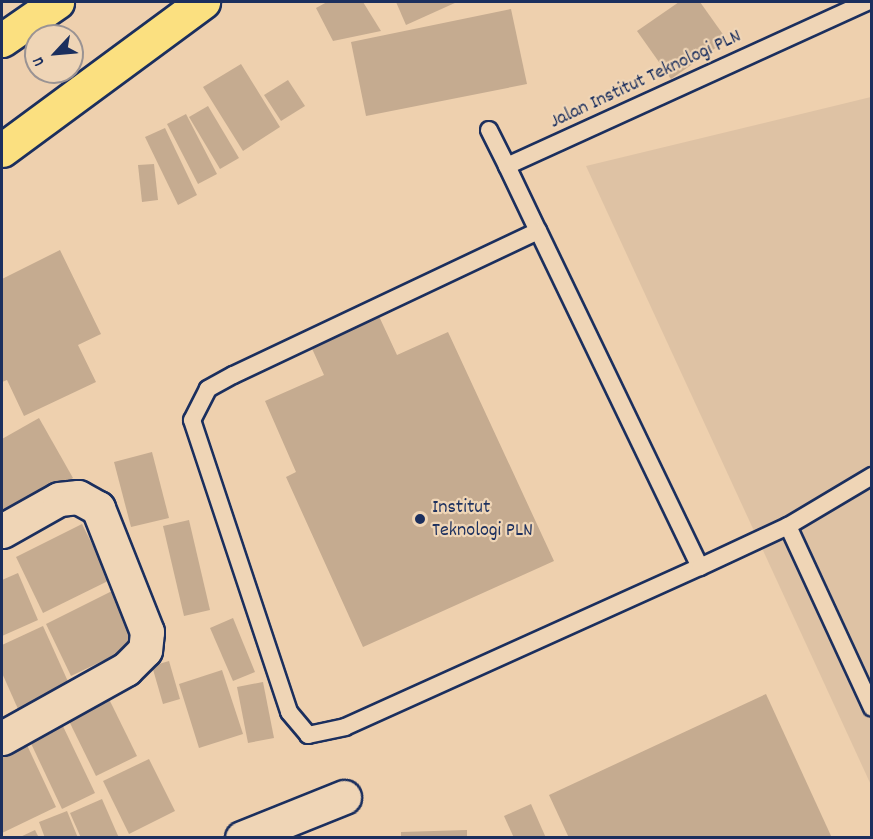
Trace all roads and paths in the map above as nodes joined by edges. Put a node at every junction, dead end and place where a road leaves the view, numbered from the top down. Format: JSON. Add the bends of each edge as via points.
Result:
{"nodes":[{"id":1,"x":57,"y":2,"type":"edge"},
{"id":2,"x":203,"y":2,"type":"edge"},
{"id":3,"x":867,"y":2,"type":"edge"},
{"id":4,"x":2,"y":40,"type":"edge"},
{"id":5,"x":489,"y":130,"type":"dead end"},
{"id":6,"x":2,"y":150,"type":"edge"},
{"id":7,"x":507,"y":166,"type":"junction"},
{"id":8,"x":538,"y":231,"type":"junction"},
{"id":9,"x":872,"y":476,"type":"edge"},
{"id":10,"x":788,"y":526,"type":"junction"},
{"id":11,"x":2,"y":531,"type":"edge"},
{"id":12,"x":699,"y":567,"type":"junction"},
{"id":13,"x":872,"y":708,"type":"edge"},
{"id":14,"x":2,"y":738,"type":"edge"},
{"id":15,"x":344,"y":797,"type":"dead end"},
{"id":16,"x":242,"y":837,"type":"edge"}],
"edges":[{"from":1,"to":4,"type":"main road"},
{"from":2,"to":6,"type":"main road"},
{"from":3,"to":7,"type":"lane","name":"Jalan Institut Teknologi PLN"},
{"from":5,"to":7,"type":"lane"},
{"from":7,"to":8,"type":"lane"},
{"from":8,"to":12,"type":"lane"},
{"from":8,"to":12,"type":"lane","via":[[208,389],[192,420],[289,712],[308,735],[345,727]]},
{"from":9,"to":10,"type":"lane"},
{"from":10,"to":12,"type":"lane"},
{"from":10,"to":13,"type":"lane"},
{"from":11,"to":14,"type":"street","via":[[59,499],[78,497],[98,508],[147,632],[145,650],[126,669]]},
{"from":15,"to":16,"type":"street"}]}
